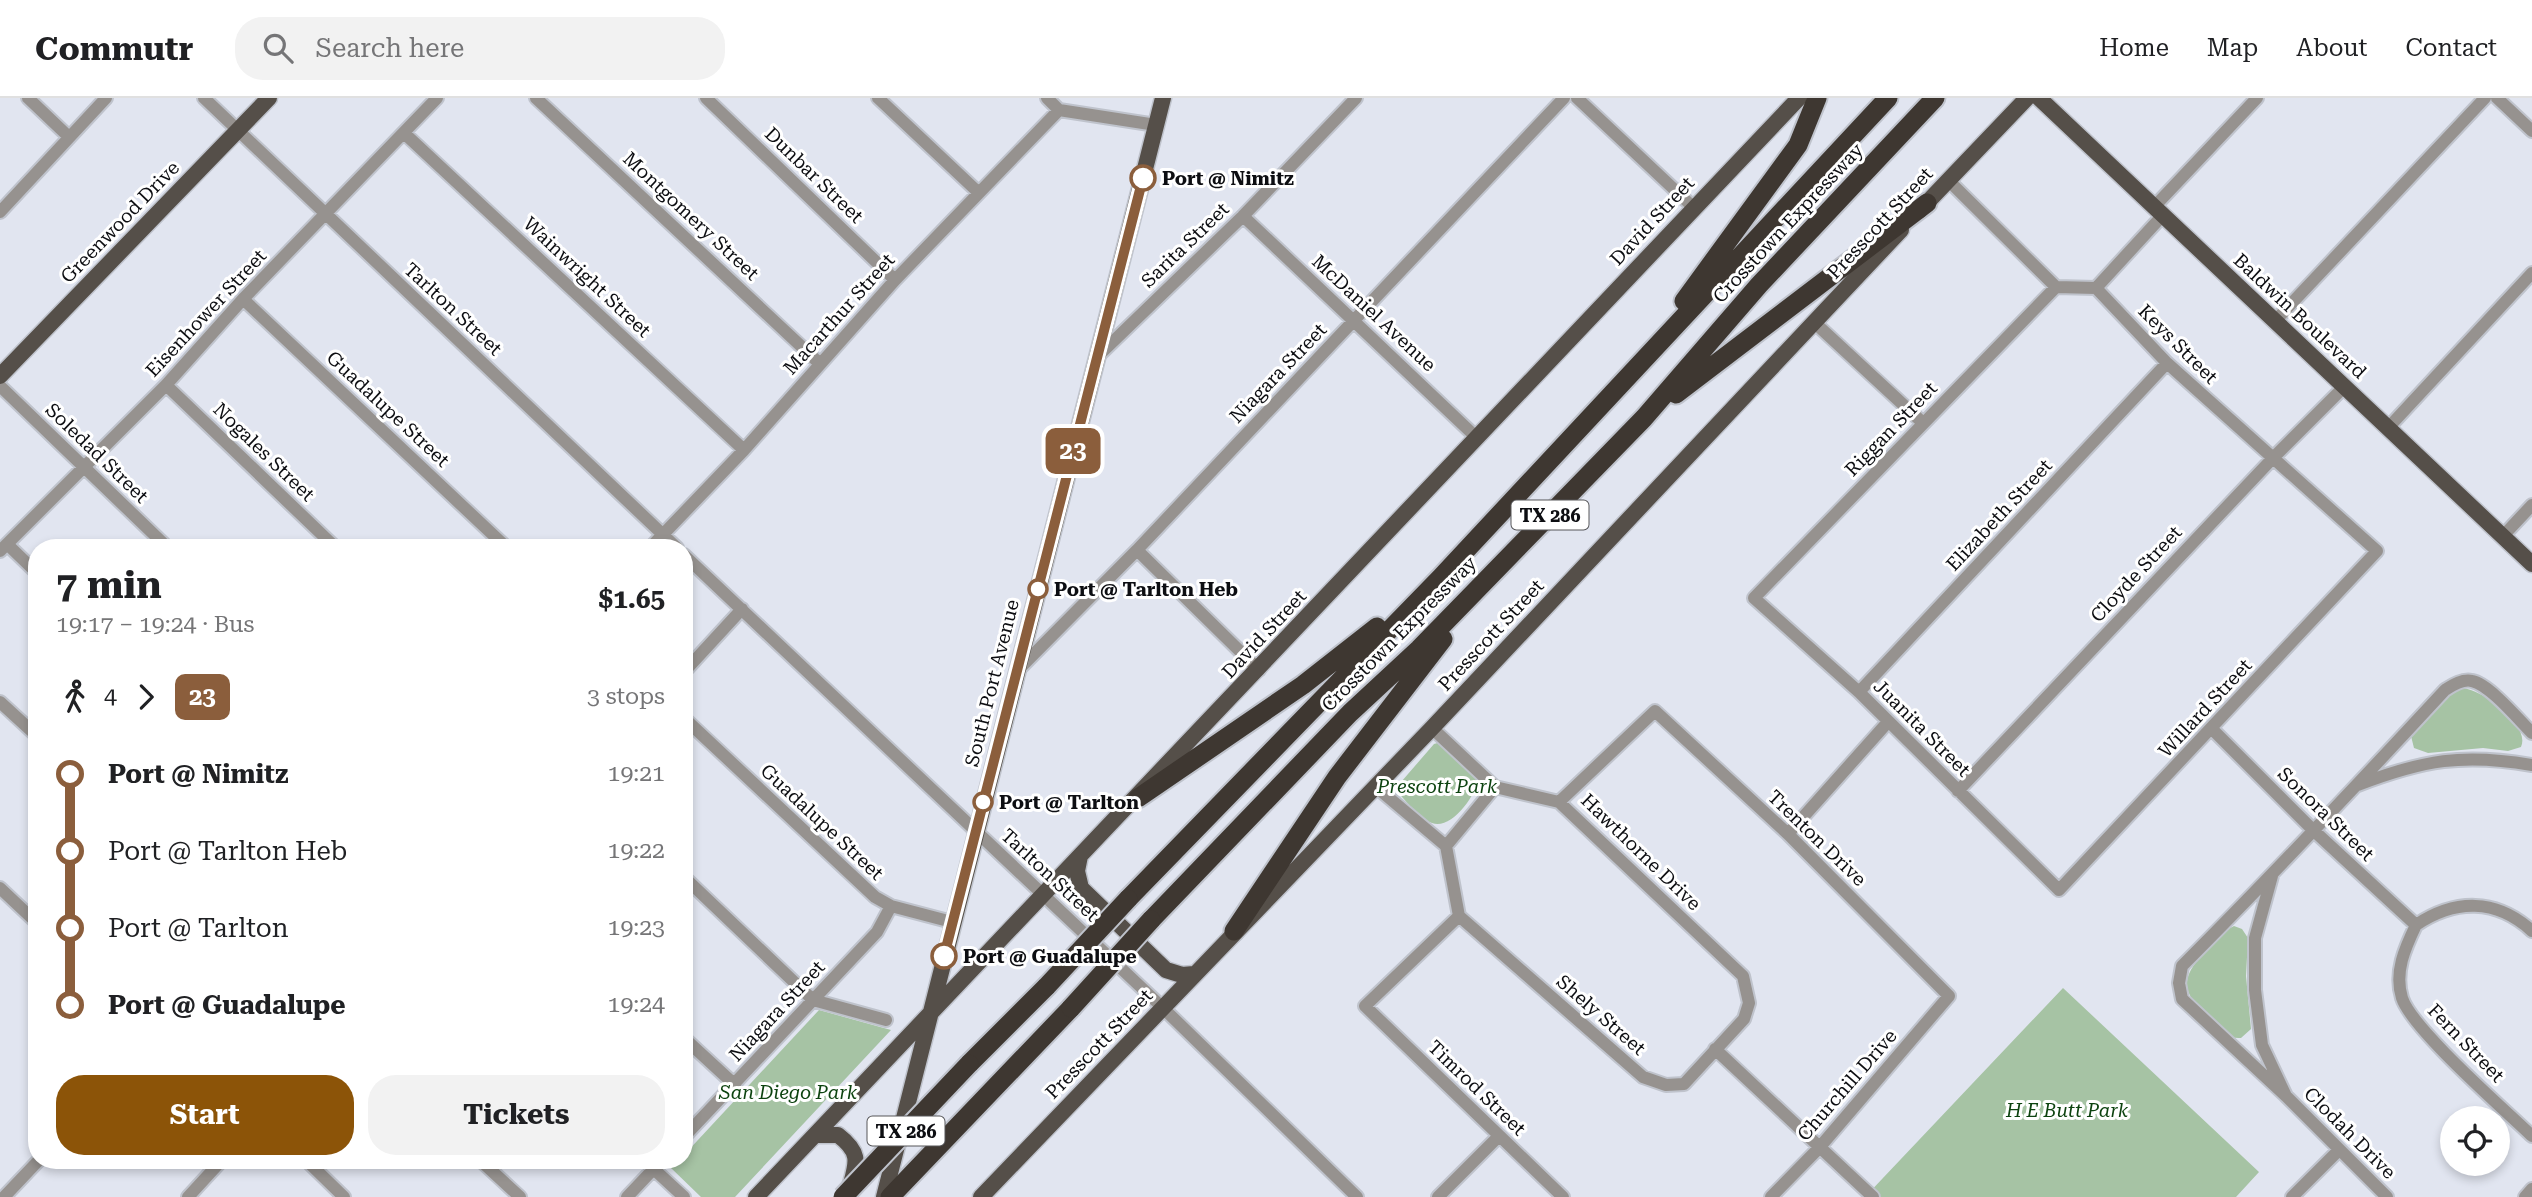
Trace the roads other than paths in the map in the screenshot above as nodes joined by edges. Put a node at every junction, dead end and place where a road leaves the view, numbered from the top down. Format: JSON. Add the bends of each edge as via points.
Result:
{"nodes":[{"id":1,"x":28,"y":98,"type":"edge"},
{"id":2,"x":106,"y":98,"type":"edge"},
{"id":3,"x":204,"y":98,"type":"edge"},
{"id":4,"x":269,"y":98,"type":"edge"},
{"id":5,"x":437,"y":98,"type":"edge"},
{"id":6,"x":536,"y":98,"type":"edge"},
{"id":7,"x":706,"y":98,"type":"edge"},
{"id":8,"x":878,"y":98,"type":"edge"},
{"id":9,"x":1047,"y":98,"type":"edge"},
{"id":10,"x":1163,"y":98,"type":"edge"},
{"id":11,"x":1356,"y":98,"type":"edge"},
{"id":12,"x":1564,"y":98,"type":"edge"},
{"id":13,"x":1577,"y":98,"type":"edge"},
{"id":14,"x":1799,"y":98,"type":"edge"},
{"id":15,"x":1817,"y":98,"type":"edge"},
{"id":16,"x":1888,"y":98,"type":"edge"},
{"id":17,"x":1935,"y":98,"type":"edge"},
{"id":18,"x":2027,"y":98,"type":"edge"},
{"id":19,"x":2039,"y":98,"type":"edge"},
{"id":20,"x":2257,"y":98,"type":"edge"},
{"id":21,"x":2485,"y":98,"type":"edge"},
{"id":22,"x":2497,"y":98,"type":"edge"},
{"id":23,"x":1059,"y":110,"type":"junction"},
{"id":24,"x":1156,"y":125,"type":"junction"},
{"id":25,"x":238,"y":131,"type":"junction"},
{"id":26,"x":2532,"y":131,"type":"edge"},
{"id":27,"x":404,"y":133,"type":"junction"},
{"id":28,"x":69,"y":137,"type":"junction"},
{"id":29,"x":1949,"y":181,"type":"junction"},
{"id":30,"x":979,"y":193,"type":"junction"},
{"id":31,"x":1927,"y":203,"type":"junction"},
{"id":32,"x":1694,"y":208,"type":"junction"},
{"id":33,"x":2158,"y":211,"type":"junction"},
{"id":34,"x":0,"y":212,"type":"edge"},
{"id":35,"x":326,"y":215,"type":"junction"},
{"id":36,"x":1243,"y":216,"type":"junction"},
{"id":37,"x":2532,"y":273,"type":"edge"},
{"id":38,"x":895,"y":280,"type":"junction"},
{"id":39,"x":2056,"y":287,"type":"junction"},
{"id":40,"x":2096,"y":288,"type":"junction"},
{"id":41,"x":243,"y":299,"type":"junction"},
{"id":42,"x":1355,"y":321,"type":"junction"},
{"id":43,"x":2275,"y":321,"type":"junction"},
{"id":44,"x":1815,"y":323,"type":"junction"},
{"id":45,"x":1097,"y":357,"type":"junction"},
{"id":46,"x":819,"y":363,"type":"junction"},
{"id":47,"x":2167,"y":363,"type":"junction"},
{"id":48,"x":1633,"y":372,"type":"junction"},
{"id":49,"x":0,"y":376,"type":"edge"},
{"id":50,"x":166,"y":385,"type":"junction"},
{"id":51,"x":0,"y":386,"type":"edge"},
{"id":52,"x":2344,"y":387,"type":"junction"},
{"id":53,"x":1644,"y":418,"type":"junction"},
{"id":54,"x":1923,"y":423,"type":"junction"},
{"id":55,"x":2388,"y":428,"type":"junction"},
{"id":56,"x":1478,"y":438,"type":"junction"},
{"id":57,"x":744,"y":450,"type":"junction"},
{"id":58,"x":2272,"y":458,"type":"junction"},
{"id":59,"x":82,"y":467,"type":"junction"},
{"id":60,"x":2532,"y":505,"type":"edge"},
{"id":61,"x":663,"y":535,"type":"junction"},
{"id":62,"x":2503,"y":536,"type":"junction"},
{"id":63,"x":158,"y":539,"type":"edge"},
{"id":64,"x":327,"y":539,"type":"edge"},
{"id":65,"x":496,"y":539,"type":"edge"},
{"id":66,"x":659,"y":539,"type":"edge"},
{"id":67,"x":667,"y":539,"type":"edge"},
{"id":68,"x":4,"y":547,"type":"edge"},
{"id":69,"x":1137,"y":550,"type":"junction"},
{"id":70,"x":2378,"y":551,"type":"joint"},
{"id":71,"x":693,"y":563,"type":"edge"},
{"id":72,"x":2532,"y":564,"type":"edge"},
{"id":73,"x":28,"y":566,"type":"edge"},
{"id":74,"x":1498,"y":568,"type":"junction"},
{"id":75,"x":1433,"y":583,"type":"junction"},
{"id":76,"x":1754,"y":598,"type":"joint"},
{"id":77,"x":742,"y":609,"type":"junction"},
{"id":78,"x":693,"y":662,"type":"edge"},
{"id":79,"x":1259,"y":670,"type":"junction"},
{"id":80,"x":1017,"y":671,"type":"junction"},
{"id":81,"x":1859,"y":692,"type":"junction"},
{"id":82,"x":0,"y":702,"type":"edge"},
{"id":83,"x":1887,"y":723,"type":"junction"},
{"id":84,"x":693,"y":727,"type":"edge"},
{"id":85,"x":28,"y":728,"type":"edge"},
{"id":86,"x":1432,"y":728,"type":"junction"},
{"id":87,"x":2212,"y":729,"type":"junction"},
{"id":88,"x":2532,"y":733,"type":"edge"},
{"id":89,"x":2532,"y":765,"type":"edge"},
{"id":90,"x":1375,"y":786,"type":"junction"},
{"id":91,"x":1495,"y":787,"type":"junction"},
{"id":92,"x":2354,"y":787,"type":"junction"},
{"id":93,"x":1958,"y":791,"type":"junction"},
{"id":94,"x":1138,"y":798,"type":"junction"},
{"id":95,"x":1559,"y":802,"type":"junction"},
{"id":96,"x":2312,"y":829,"type":"junction"},
{"id":97,"x":976,"y":831,"type":"junction"},
{"id":98,"x":1788,"y":834,"type":"junction"},
{"id":99,"x":1446,"y":846,"type":"junction"},
{"id":100,"x":1080,"y":856,"type":"junction"},
{"id":101,"x":2272,"y":876,"type":"junction"},
{"id":102,"x":693,"y":886,"type":"edge"},
{"id":103,"x":0,"y":888,"type":"edge"},
{"id":104,"x":2059,"y":890,"type":"joint"},
{"id":105,"x":1043,"y":895,"type":"junction"},
{"id":106,"x":891,"y":906,"type":"junction"},
{"id":107,"x":28,"y":914,"type":"edge"},
{"id":108,"x":1460,"y":916,"type":"junction"},
{"id":109,"x":952,"y":922,"type":"junction"},
{"id":110,"x":2416,"y":925,"type":"junction"},
{"id":111,"x":1234,"y":931,"type":"junction"},
{"id":112,"x":2532,"y":931,"type":"edge"},
{"id":113,"x":1194,"y":974,"type":"junction"},
{"id":114,"x":1949,"y":996,"type":"joint"},
{"id":115,"x":813,"y":1000,"type":"junction"},
{"id":116,"x":1163,"y":1008,"type":"junction"},
{"id":117,"x":929,"y":1016,"type":"junction"},
{"id":118,"x":886,"y":1020,"type":"dead end"},
{"id":119,"x":693,"y":1046,"type":"edge"},
{"id":120,"x":1715,"y":1049,"type":"junction"},
{"id":121,"x":735,"y":1085,"type":"junction"},
{"id":122,"x":2286,"y":1096,"type":"junction"},
{"id":123,"x":693,"y":1128,"type":"edge"},
{"id":124,"x":817,"y":1135,"type":"junction"},
{"id":125,"x":1499,"y":1136,"type":"junction"},
{"id":126,"x":2532,"y":1136,"type":"edge"},
{"id":127,"x":1819,"y":1148,"type":"junction"},
{"id":128,"x":2337,"y":1151,"type":"junction"},
{"id":129,"x":30,"y":1169,"type":"edge"},
{"id":130,"x":214,"y":1169,"type":"edge"},
{"id":131,"x":315,"y":1169,"type":"edge"},
{"id":132,"x":490,"y":1169,"type":"edge"},
{"id":133,"x":649,"y":1169,"type":"edge"},
{"id":134,"x":658,"y":1169,"type":"edge"},
{"id":135,"x":2532,"y":1189,"type":"edge"},
{"id":136,"x":4,"y":1197,"type":"edge"},
{"id":137,"x":188,"y":1197,"type":"edge"},
{"id":138,"x":343,"y":1197,"type":"edge"},
{"id":139,"x":520,"y":1197,"type":"edge"},
{"id":140,"x":628,"y":1197,"type":"edge"},
{"id":141,"x":684,"y":1197,"type":"edge"},
{"id":142,"x":756,"y":1197,"type":"edge"},
{"id":143,"x":846,"y":1197,"type":"edge"},
{"id":144,"x":884,"y":1197,"type":"edge"},
{"id":145,"x":890,"y":1197,"type":"edge"},
{"id":146,"x":981,"y":1197,"type":"edge"},
{"id":147,"x":1357,"y":1197,"type":"edge"},
{"id":148,"x":1438,"y":1197,"type":"edge"},
{"id":149,"x":1563,"y":1197,"type":"edge"},
{"id":150,"x":1771,"y":1197,"type":"edge"},
{"id":151,"x":1872,"y":1197,"type":"edge"},
{"id":152,"x":2292,"y":1197,"type":"edge"},
{"id":153,"x":2387,"y":1197,"type":"edge"},
{"id":154,"x":2525,"y":1197,"type":"edge"}],
"edges":[{"from":1,"to":28,"type":"street"},
{"from":2,"to":28,"type":"street"},
{"from":3,"to":25,"type":"street","name":"Tarlton Street"},
{"from":4,"to":25,"type":"main road","name":"Greenwood Drive"},
{"from":5,"to":27,"type":"street","name":"Eisenhower Street"},
{"from":6,"to":46,"type":"street","name":"Montgomery Street"},
{"from":7,"to":38,"type":"street","name":"Dunbar Street"},
{"from":8,"to":30,"type":"street"},
{"from":9,"to":23,"type":"street"},
{"from":10,"to":24,"type":"main road","name":"South Port Avenue"},
{"from":11,"to":36,"type":"street","name":"Sarita Street"},
{"from":12,"to":42,"type":"street","name":"Niagara Street"},
{"from":13,"to":32,"type":"street"},
{"from":14,"to":32,"type":"main road","name":"David Street"},
{"from":15,"to":48,"type":"highway","via":[[1798,145]]},
{"from":16,"to":48,"type":"highway","name":"Crosstown Expressway","number":"TX 286"},
{"from":17,"to":53,"type":"highway","name":"Crosstown Expressway","number":"TX 286","via":[[1759,285]]},
{"from":18,"to":29,"type":"main road","name":"Presscott Street"},
{"from":19,"to":33,"type":"main road","name":"Baldwin Boulevard"},
{"from":20,"to":33,"type":"street"},
{"from":21,"to":43,"type":"street"},
{"from":22,"to":26,"type":"street"},
{"from":23,"to":24,"type":"street"},
{"from":23,"to":30,"type":"street","name":"Macarthur Street"},
{"from":24,"to":45,"type":"main road","name":"South Port Avenue"},
{"from":25,"to":35,"type":"street","name":"Tarlton Street"},
{"from":25,"to":49,"type":"main road","name":"Greenwood Drive"},
{"from":27,"to":35,"type":"street","name":"Eisenhower Street"},
{"from":27,"to":57,"type":"street","name":"Wainwright Street"},
{"from":28,"to":34,"type":"street"},
{"from":29,"to":31,"type":"main road","name":"Presscott Street"},
{"from":29,"to":39,"type":"street"},
{"from":30,"to":38,"type":"street","name":"Macarthur Street"},
{"from":31,"to":44,"type":"main road","name":"Presscott Street"},
{"from":31,"to":53,"type":"highway"},
{"from":32,"to":56,"type":"main road","name":"David Street"},
{"from":33,"to":40,"type":"street"},
{"from":33,"to":43,"type":"main road","name":"Baldwin Boulevard"},
{"from":35,"to":41,"type":"street","name":"Eisenhower Street"},
{"from":35,"to":61,"type":"street","name":"Tarlton Street"},
{"from":36,"to":42,"type":"street","name":"McDaniel Avenue"},
{"from":36,"to":45,"type":"street","name":"Sarita Street"},
{"from":37,"to":55,"type":"street"},
{"from":38,"to":46,"type":"street","name":"Macarthur Street"},
{"from":39,"to":40,"type":"street"},
{"from":39,"to":54,"type":"street","name":"Riggan Street"},
{"from":40,"to":47,"type":"street","name":"Keys Street"},
{"from":41,"to":50,"type":"street","name":"Eisenhower Street"},
{"from":41,"to":65,"type":"street","name":"Guadalupe Street"},
{"from":42,"to":56,"type":"street","name":"McDaniel Avenue"},
{"from":42,"to":69,"type":"street","name":"Niagara Street"},
{"from":43,"to":52,"type":"main road","name":"Baldwin Boulevard"},
{"from":44,"to":54,"type":"street"},
{"from":44,"to":86,"type":"main road","name":"Presscott Street"},
{"from":45,"to":80,"type":"main road","name":"South Port Avenue"},
{"from":46,"to":57,"type":"street","name":"Macarthur Street"},
{"from":47,"to":58,"type":"street","name":"Keys Street"},
{"from":47,"to":81,"type":"street","name":"Elizabeth Street"},
{"from":48,"to":75,"type":"highway","name":"Crosstown Expressway","number":"TX 286"},
{"from":50,"to":59,"type":"street","name":"Eisenhower Street"},
{"from":50,"to":64,"type":"street","name":"Nogales Street"},
{"from":51,"to":59,"type":"street","name":"Soledad Street"},
{"from":52,"to":55,"type":"main road","name":"Baldwin Boulevard"},
{"from":52,"to":58,"type":"street","name":"Cloyde Street"},
{"from":53,"to":74,"type":"highway","name":"Crosstown Expressway","number":"TX 286"},
{"from":54,"to":76,"type":"street","name":"Riggan Street"},
{"from":55,"to":62,"type":"main road","name":"Baldwin Boulevard"},
{"from":56,"to":79,"type":"main road","name":"David Street"},
{"from":57,"to":61,"type":"street","name":"Macarthur Street"},
{"from":58,"to":70,"type":"street","name":"Keys Street"},
{"from":58,"to":93,"type":"street","name":"Cloyde Street"},
{"from":59,"to":63,"type":"street","name":"Soledad Street"},
{"from":59,"to":68,"type":"street","name":"Eisenhower Street"},
{"from":60,"to":62,"type":"street"},
{"from":61,"to":66,"type":"street","name":"Macarthur Street"},
{"from":61,"to":67,"type":"street","name":"Tarlton Street"},
{"from":62,"to":72,"type":"main road","name":"Baldwin Boulevard"},
{"from":68,"to":73,"type":"street"},
{"from":69,"to":79,"type":"street"},
{"from":69,"to":80,"type":"street","name":"Niagara Street"},
{"from":70,"to":87,"type":"street","name":"Willard Street"},
{"from":71,"to":77,"type":"street","name":"Tarlton Street"},
{"from":74,"to":111,"type":"highway","via":[[1337,777]]},
{"from":74,"to":145,"type":"highway","name":"Crosstown Expressway","number":"TX 286","bridge":true,"via":[[1350,713]]},
{"from":75,"to":94,"type":"highway","via":[[1303,685]]},
{"from":75,"to":143,"type":"highway","name":"Crosstown Expressway","number":"TX 286","bridge":true},
{"from":76,"to":81,"type":"street","name":"Juanita Street"},
{"from":77,"to":78,"type":"street"},
{"from":77,"to":97,"type":"street","name":"Tarlton Street"},
{"from":79,"to":94,"type":"main road","name":"David Street"},
{"from":80,"to":97,"type":"main road","name":"South Port Avenue"},
{"from":81,"to":83,"type":"street","name":"Juanita Street"},
{"from":82,"to":85,"type":"street"},
{"from":83,"to":93,"type":"street","name":"Juanita Street"},
{"from":83,"to":98,"type":"street"},
{"from":84,"to":106,"type":"street","name":"Guadalupe Street","via":[[858,884]]},
{"from":86,"to":90,"type":"main road","name":"Presscott Street"},
{"from":86,"to":91,"type":"street","name":"Hawthorne Drive"},
{"from":87,"to":96,"type":"street","name":"Sonora Street"},
{"from":87,"to":104,"type":"street","name":"Willard Street"},
{"from":88,"to":92,"type":"street","name":"Clodah Drive","via":[[2488,690],[2473,681],[2459,682],[2445,690]]},
{"from":89,"to":92,"type":"street","via":[[2499,759],[2449,759],[2405,767]]},
{"from":90,"to":99,"type":"street"},
{"from":90,"to":111,"type":"main road","name":"Presscott Street"},
{"from":91,"to":95,"type":"street","name":"Hawthorne Drive"},
{"from":91,"to":99,"type":"street"},
{"from":92,"to":96,"type":"street","name":"Clodah Drive"},
{"from":93,"to":104,"type":"street","name":"Juanita Street"},
{"from":94,"to":100,"type":"main road","name":"David Street"},
{"from":95,"to":98,"type":"street","name":"Trenton Drive","via":[[1655,711]]},
{"from":95,"to":120,"type":"street","name":"Hawthorne Drive","via":[[1743,976],[1749,1003],[1744,1019]]},
{"from":96,"to":101,"type":"street","name":"Clodah Drive"},
{"from":96,"to":110,"type":"street","name":"Sonora Street"},
{"from":97,"to":105,"type":"street","name":"Tarlton Street"},
{"from":97,"to":109,"type":"main road","name":"South Port Avenue"},
{"from":98,"to":114,"type":"street","name":"Trenton Drive"},
{"from":99,"to":108,"type":"street"},
{"from":100,"to":105,"type":"main road","name":"David Street"},
{"from":100,"to":113,"type":"main road","via":[[1077,879],[1081,888],[1166,970]]},
{"from":101,"to":122,"type":"street","name":"Clodah Drive","via":[[2255,938],[2255,989],[2262,1045]]},
{"from":101,"to":122,"type":"street","name":"Clodah Drive","via":[[2182,966],[2179,983],[2182,999]]},
{"from":102,"to":115,"type":"street"},
{"from":103,"to":107,"type":"street"},
{"from":105,"to":116,"type":"street","name":"Tarlton Street"},
{"from":105,"to":117,"type":"main road","name":"David Street"},
{"from":106,"to":109,"type":"street","name":"Guadalupe Street"},
{"from":106,"to":115,"type":"street","name":"Niagara Street","via":[[877,932]]},
{"from":108,"to":120,"type":"street","name":"Shely Street","via":[[1643,1077],[1666,1085],[1684,1084]]},
{"from":108,"to":125,"type":"street","name":"Timrod Street","via":[[1365,1006]]},
{"from":109,"to":117,"type":"main road","name":"South Port Avenue"},
{"from":110,"to":112,"type":"street","via":[[2436,912],[2464,904],[2493,907]]},
{"from":110,"to":126,"type":"street","name":"Fern Street","via":[[2399,972],[2402,999],[2416,1023]]},
{"from":111,"to":113,"type":"main road","name":"Presscott Street"},
{"from":113,"to":116,"type":"main road","name":"Presscott Street"},
{"from":114,"to":127,"type":"street","name":"Churchill Drive"},
{"from":115,"to":118,"type":"street"},
{"from":115,"to":121,"type":"street","name":"Niagara Street"},
{"from":116,"to":146,"type":"main road","name":"Presscott Street"},
{"from":116,"to":147,"type":"street","name":"Tarlton Street"},
{"from":117,"to":124,"type":"main road","name":"David Street"},
{"from":117,"to":144,"type":"main road","name":"South Port Avenue"},
{"from":119,"to":121,"type":"street"},
{"from":120,"to":127,"type":"street"},
{"from":121,"to":123,"type":"street","name":"Niagara Street"},
{"from":122,"to":128,"type":"street","name":"Clodah Drive"},
{"from":124,"to":142,"type":"main road","name":"David Street"},
{"from":124,"to":143,"type":"main road","via":[[838,1135],[855,1151],[857,1162]]},
{"from":125,"to":148,"type":"street"},
{"from":125,"to":149,"type":"street","name":"Timrod Street"},
{"from":127,"to":150,"type":"street","name":"Churchill Drive"},
{"from":127,"to":151,"type":"street"},
{"from":128,"to":152,"type":"street"},
{"from":128,"to":153,"type":"street","name":"Clodah Drive"},
{"from":129,"to":136,"type":"street"},
{"from":130,"to":137,"type":"street"},
{"from":131,"to":138,"type":"street"},
{"from":132,"to":139,"type":"street"},
{"from":133,"to":140,"type":"street"},
{"from":134,"to":141,"type":"street"},
{"from":135,"to":154,"type":"street"}]}
